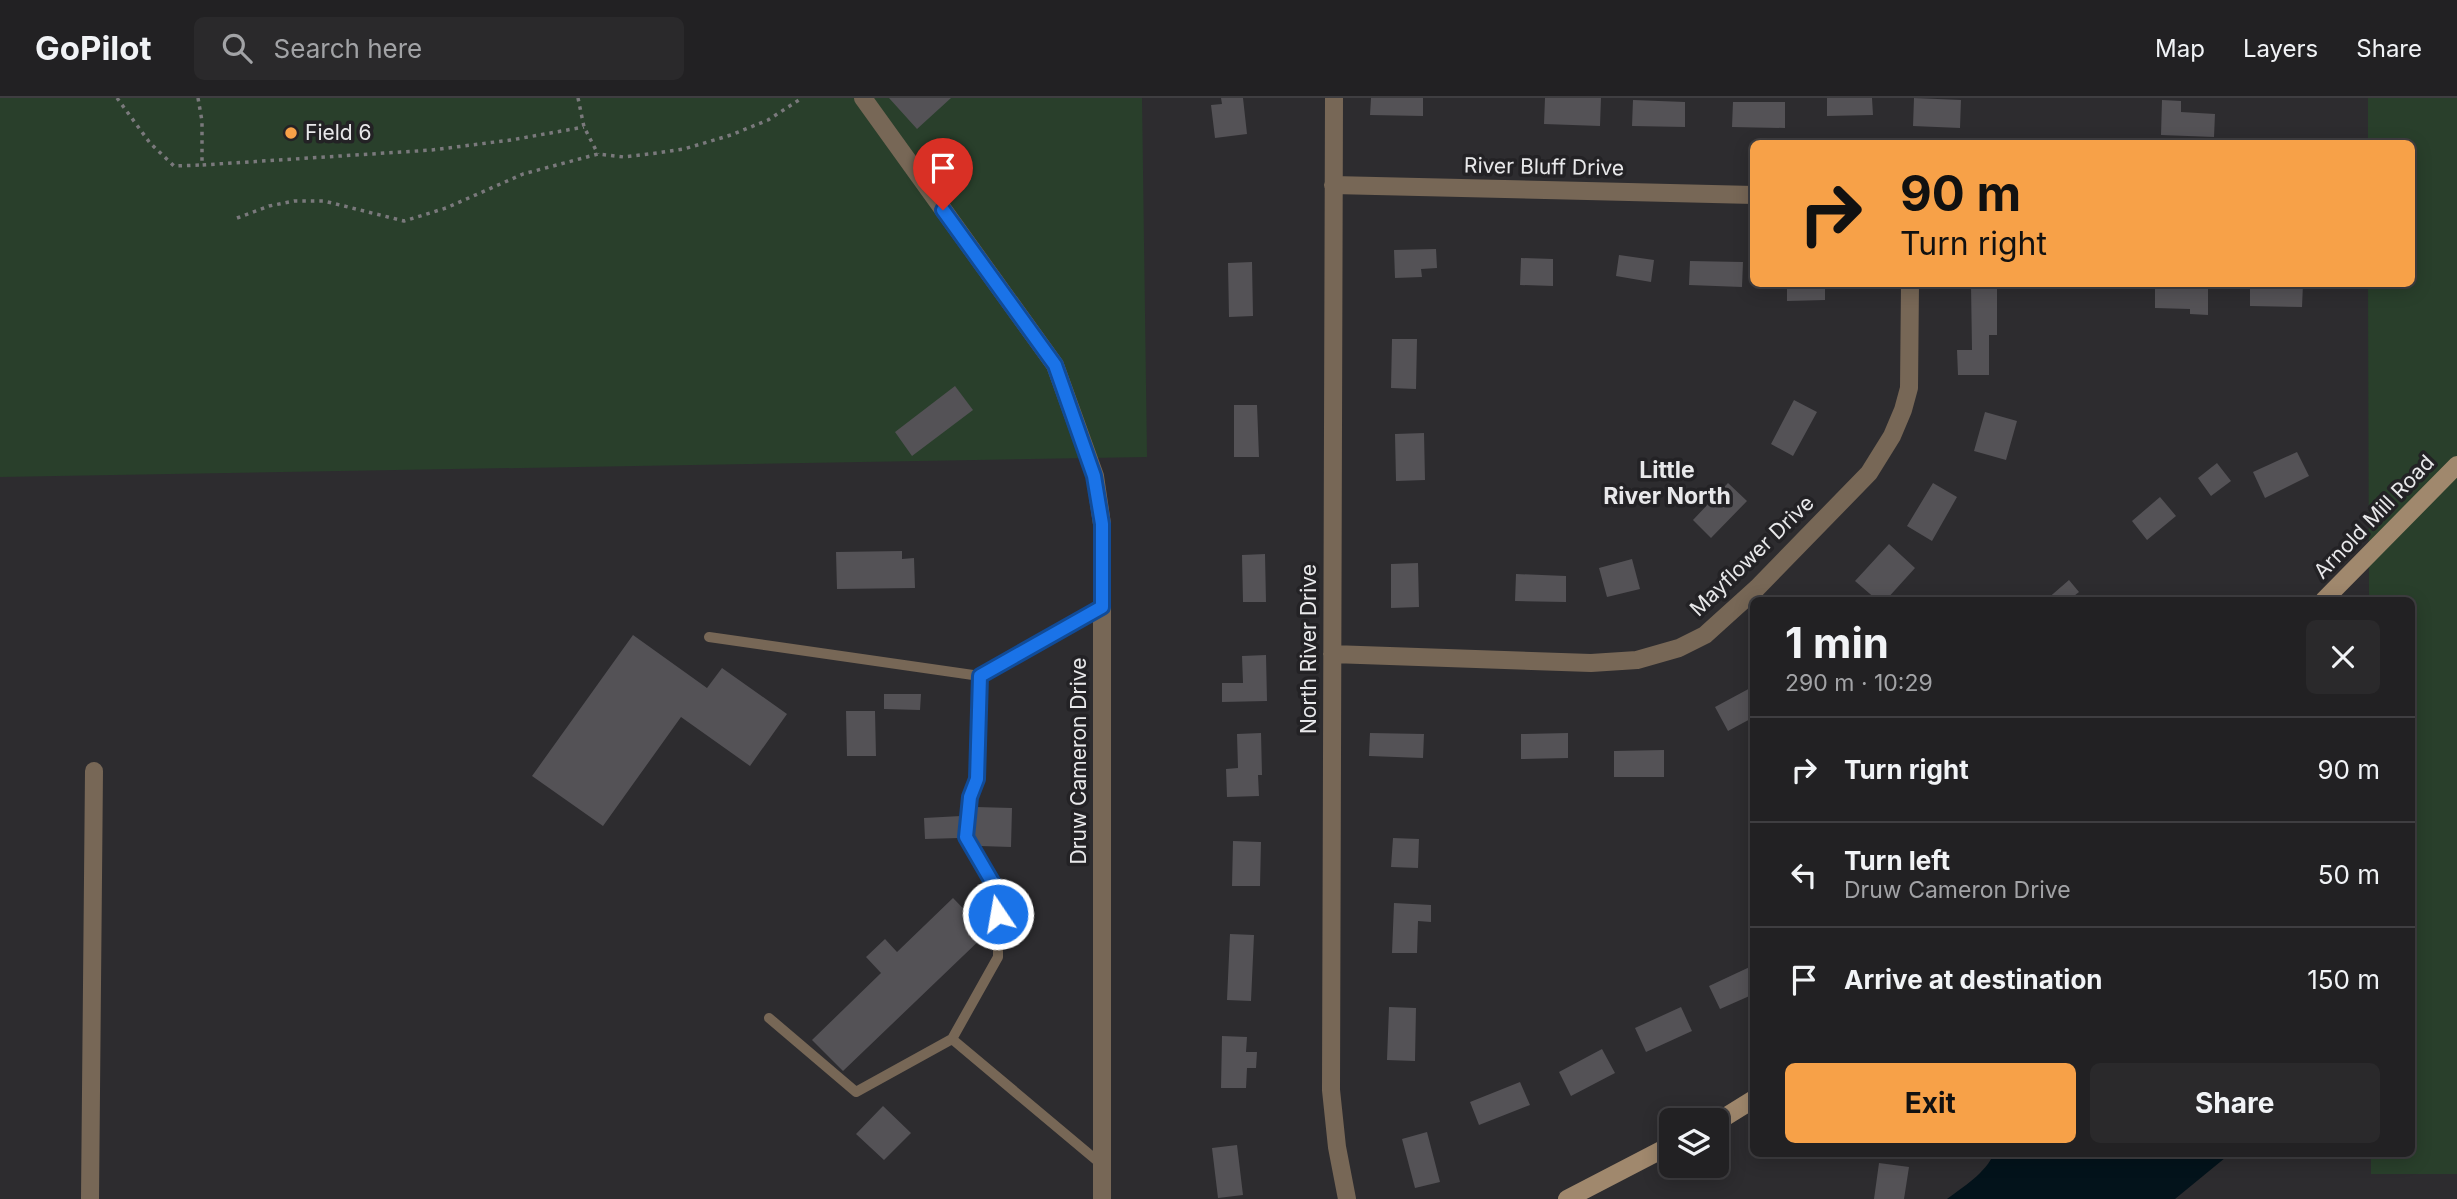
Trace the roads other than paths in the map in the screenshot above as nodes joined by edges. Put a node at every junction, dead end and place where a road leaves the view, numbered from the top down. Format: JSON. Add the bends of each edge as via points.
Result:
{"nodes":[{"id":1,"x":863,"y":98,"type":"edge"},
{"id":2,"x":1334,"y":98,"type":"edge"},
{"id":3,"x":1333,"y":185,"type":"junction"},
{"id":4,"x":1750,"y":195,"type":"edge"},
{"id":5,"x":1910,"y":287,"type":"edge"},
{"id":6,"x":2457,"y":465,"type":"edge"},
{"id":7,"x":2327,"y":597,"type":"edge"},
{"id":8,"x":1102,"y":607,"type":"junction"},
{"id":9,"x":709,"y":637,"type":"dead end"},
{"id":10,"x":1332,"y":654,"type":"junction"},
{"id":11,"x":980,"y":676,"type":"junction"},
{"id":12,"x":94,"y":772,"type":"dead end"},
{"id":13,"x":769,"y":1018,"type":"dead end"},
{"id":14,"x":952,"y":1039,"type":"junction"},
{"id":15,"x":1750,"y":1101,"type":"edge"},
{"id":16,"x":1729,"y":1115,"type":"edge"},
{"id":17,"x":1659,"y":1151,"type":"edge"},
{"id":18,"x":1102,"y":1164,"type":"junction"},
{"id":19,"x":90,"y":1199,"type":"edge"},
{"id":20,"x":1102,"y":1199,"type":"edge"},
{"id":21,"x":1347,"y":1199,"type":"edge"},
{"id":22,"x":1567,"y":1199,"type":"edge"}],
"edges":[{"from":1,"to":8,"type":"street","name":"Druw Cameron Drive","via":[[1055,365],[1094,476],[1102,524]]},
{"from":2,"to":3,"type":"street","name":"North River Drive"},
{"from":3,"to":4,"type":"street","name":"River Bluff Drive"},
{"from":3,"to":10,"type":"street","name":"North River Drive"},
{"from":5,"to":10,"type":"street","name":"Mayflower Drive","via":[[1909,388],[1892,436],[1869,473],[1705,635],[1637,660],[1591,663]]},
{"from":6,"to":7,"type":"main road","name":"Arnold Mill Road"},
{"from":8,"to":11,"type":"lane"},
{"from":8,"to":18,"type":"street","name":"Druw Cameron Drive"},
{"from":9,"to":11,"type":"lane"},
{"from":10,"to":21,"type":"street","name":"North River Drive","via":[[1331,1090]]},
{"from":11,"to":14,"type":"lane","via":[[977,779],[970,797],[966,837],[998,892],[998,957]]},
{"from":12,"to":19,"type":"street"},
{"from":13,"to":14,"type":"lane","via":[[856,1092]]},
{"from":14,"to":18,"type":"lane"},
{"from":15,"to":16,"type":"main road"},
{"from":17,"to":22,"type":"main road"},
{"from":18,"to":20,"type":"street","name":"Druw Cameron Drive"}]}
